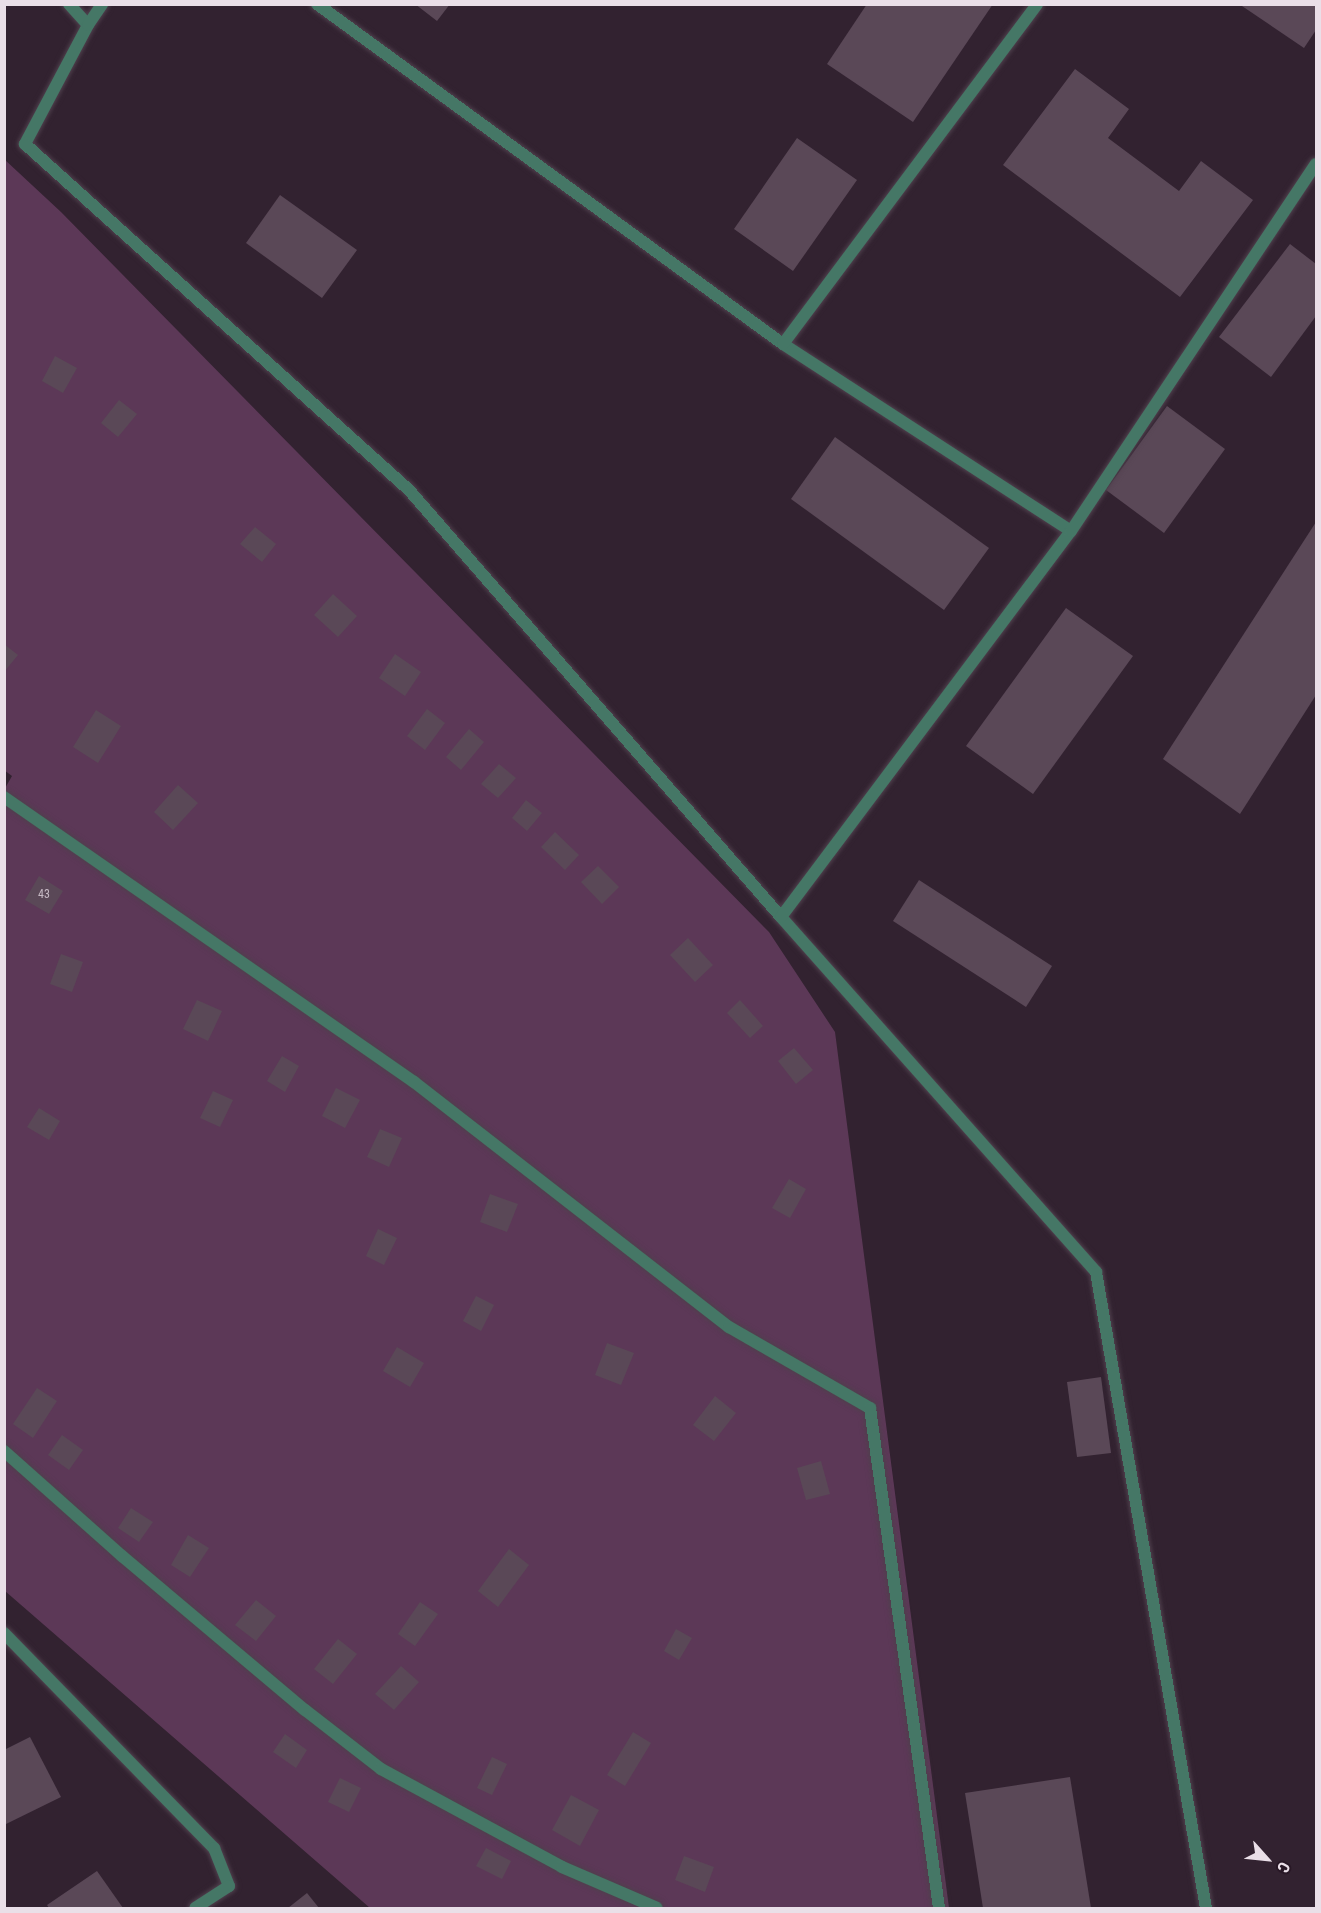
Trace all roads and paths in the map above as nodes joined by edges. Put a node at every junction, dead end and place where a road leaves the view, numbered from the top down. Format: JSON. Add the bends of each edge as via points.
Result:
{"nodes":[{"id":1,"x":69,"y":4,"type":"edge"},
{"id":2,"x":102,"y":4,"type":"edge"},
{"id":3,"x":317,"y":4,"type":"edge"},
{"id":4,"x":1037,"y":4,"type":"edge"},
{"id":5,"x":88,"y":25,"type":"junction"},
{"id":6,"x":1317,"y":164,"type":"edge"},
{"id":7,"x":783,"y":344,"type":"junction"},
{"id":8,"x":1071,"y":531,"type":"junction"},
{"id":9,"x":4,"y":797,"type":"edge"},
{"id":10,"x":781,"y":917,"type":"junction"},
{"id":11,"x":4,"y":1451,"type":"edge"},
{"id":12,"x":4,"y":1633,"type":"edge"},
{"id":13,"x":16,"y":1643,"type":"junction"},
{"id":14,"x":4,"y":1650,"type":"edge"},
{"id":15,"x":195,"y":1908,"type":"edge"},
{"id":16,"x":657,"y":1908,"type":"edge"},
{"id":17,"x":939,"y":1908,"type":"edge"},
{"id":18,"x":1206,"y":1908,"type":"edge"}],
"edges":[{"from":1,"to":5,"type":"lane"},
{"from":2,"to":5,"type":"lane"},
{"from":3,"to":7,"type":"lane"},
{"from":4,"to":7,"type":"lane"},
{"from":5,"to":10,"type":"lane","via":[[25,144],[409,490]]},
{"from":6,"to":8,"type":"lane"},
{"from":7,"to":8,"type":"lane"},
{"from":8,"to":10,"type":"lane"},
{"from":9,"to":17,"type":"lane","via":[[414,1082],[729,1327],[870,1408]]},
{"from":10,"to":18,"type":"lane","via":[[1096,1272]]},
{"from":11,"to":16,"type":"lane","via":[[277,1687],[381,1769],[562,1867]]},
{"from":12,"to":13,"type":"lane"},
{"from":13,"to":14,"type":"lane"},
{"from":13,"to":15,"type":"lane","via":[[214,1848],[229,1886]]}]}
